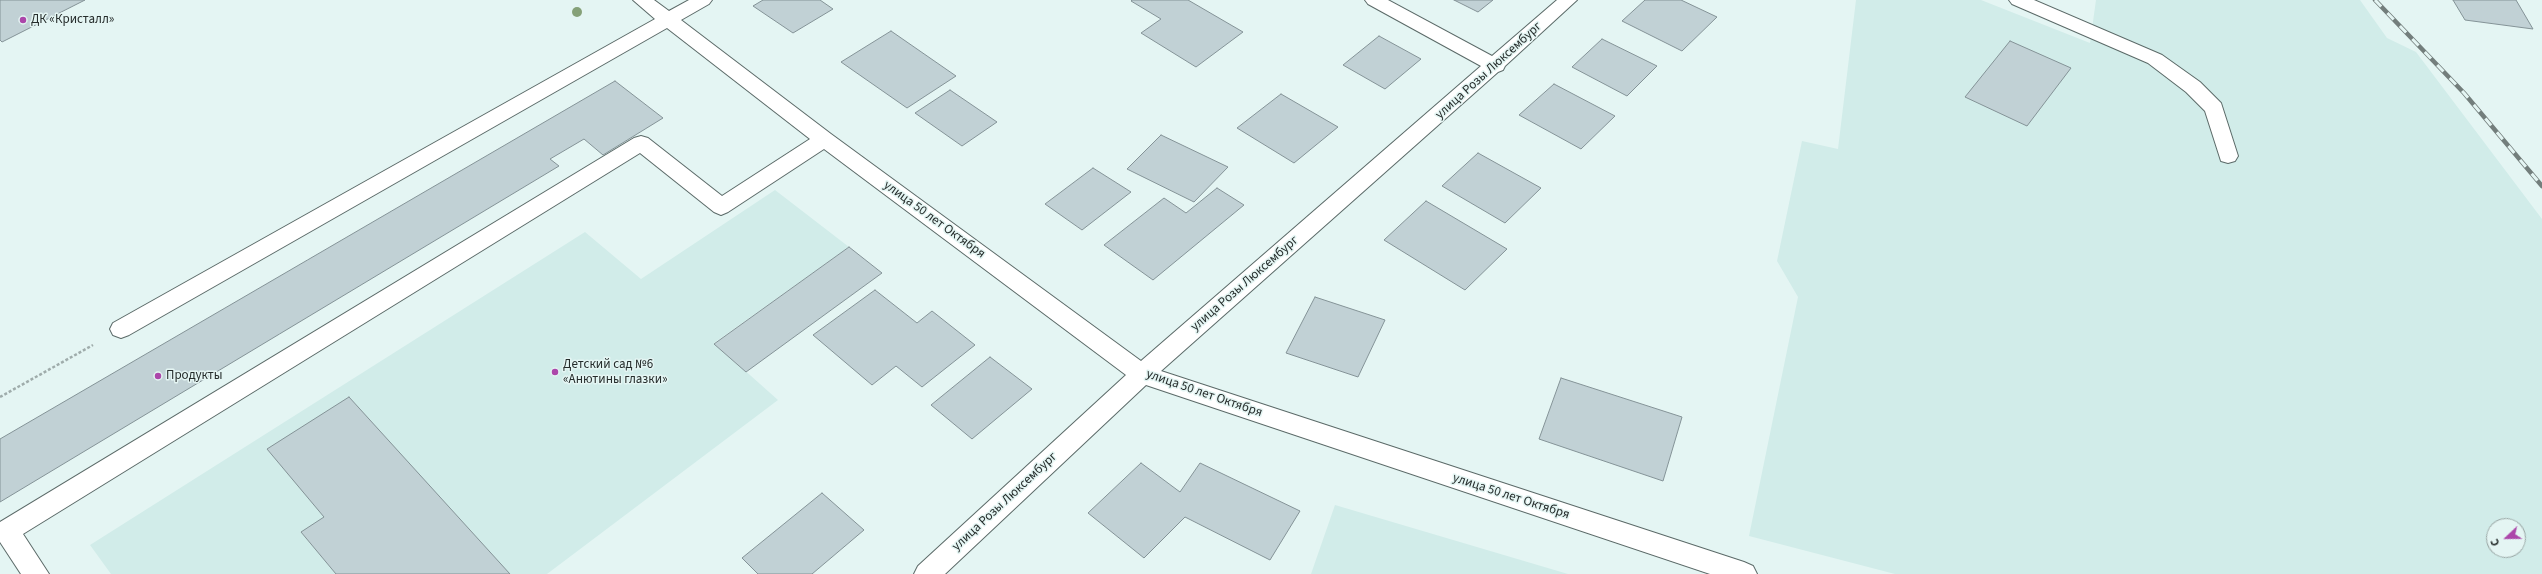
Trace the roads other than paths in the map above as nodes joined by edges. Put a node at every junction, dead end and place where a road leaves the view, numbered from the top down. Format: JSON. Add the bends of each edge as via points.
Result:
{"nodes":[{"id":1,"x":642,"y":0,"type":"edge"},
{"id":2,"x":703,"y":0,"type":"edge"},
{"id":3,"x":1374,"y":0,"type":"edge"},
{"id":4,"x":1568,"y":0,"type":"edge"},
{"id":5,"x":2018,"y":0,"type":"edge"},
{"id":6,"x":669,"y":19,"type":"junction"},
{"id":7,"x":1496,"y":66,"type":"junction"},
{"id":8,"x":824,"y":139,"type":"junction"},
{"id":9,"x":2228,"y":156,"type":"dead end"},
{"id":10,"x":121,"y":329,"type":"road end"},
{"id":11,"x":1142,"y":374,"type":"junction"},
{"id":12,"x":36,"y":574,"type":"edge"},
{"id":13,"x":927,"y":574,"type":"edge"},
{"id":14,"x":1744,"y":574,"type":"edge"}],
"edges":[{"from":1,"to":6,"type":"street","name":"улица 50 лет Октября"},
{"from":2,"to":6,"type":"street"},
{"from":3,"to":7,"type":"street"},
{"from":4,"to":7,"type":"street","name":"улица Розы Люксембург"},
{"from":5,"to":9,"type":"street","via":[[2155,58],[2193,87],[2214,108]]},
{"from":6,"to":8,"type":"street","name":"улица 50 лет Октября"},
{"from":6,"to":10,"type":"street"},
{"from":7,"to":11,"type":"street","name":"улица Розы Люксембург"},
{"from":8,"to":11,"type":"street","name":"улица 50 лет Октября"},
{"from":8,"to":12,"type":"street","via":[[721,207],[641,143],[7,531]]},
{"from":11,"to":13,"type":"street","name":"улица Розы Люксембург"},
{"from":11,"to":14,"type":"street","name":"улица 50 лет Октября"}]}
